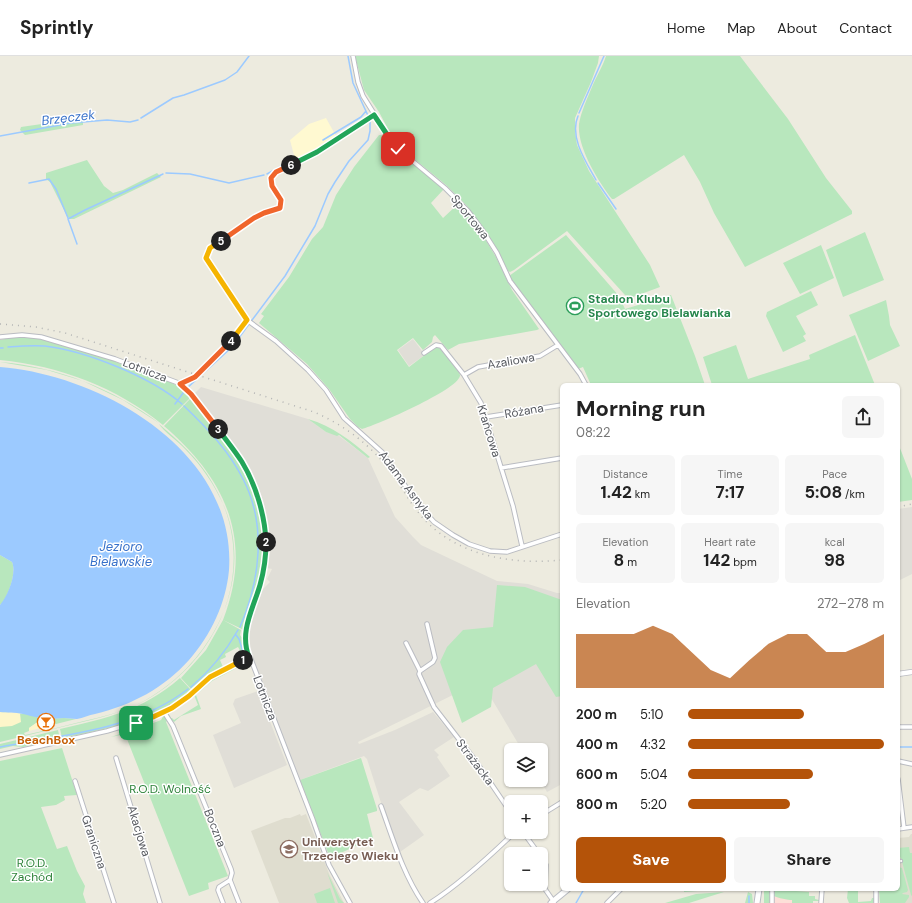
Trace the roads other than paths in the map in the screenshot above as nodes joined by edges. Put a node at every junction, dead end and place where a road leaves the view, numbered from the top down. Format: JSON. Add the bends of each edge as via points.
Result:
{"nodes":[{"id":1,"x":353,"y":56,"type":"edge"},
{"id":2,"x":373,"y":115,"type":"junction"},
{"id":3,"x":249,"y":321,"type":"junction"},
{"id":4,"x":0,"y":337,"type":"edge"},
{"id":5,"x":558,"y":345,"type":"junction"},
{"id":6,"x":424,"y":353,"type":"dead end"},
{"id":7,"x":464,"y":375,"type":"junction"},
{"id":8,"x":585,"y":383,"type":"edge"},
{"id":9,"x":182,"y":385,"type":"junction"},
{"id":10,"x":560,"y":405,"type":"edge"},
{"id":11,"x":486,"y":418,"type":"junction"},
{"id":12,"x":560,"y":458,"type":"edge"},
{"id":13,"x":501,"y":468,"type":"junction"},
{"id":14,"x":560,"y":535,"type":"edge"},
{"id":15,"x":522,"y":546,"type":"junction"},
{"id":16,"x":427,"y":624,"type":"dead end"},
{"id":17,"x":406,"y":643,"type":"dead end"},
{"id":18,"x":249,"y":657,"type":"junction"},
{"id":19,"x":420,"y":671,"type":"junction"},
{"id":20,"x":912,"y":672,"type":"edge"},
{"id":21,"x":900,"y":674,"type":"edge"},
{"id":22,"x":164,"y":712,"type":"junction"},
{"id":23,"x":900,"y":727,"type":"edge"},
{"id":24,"x":912,"y":727,"type":"edge"},
{"id":25,"x":0,"y":755,"type":"edge"},
{"id":26,"x":116,"y":758,"type":"dead end"},
{"id":27,"x":900,"y":761,"type":"edge"},
{"id":28,"x":912,"y":764,"type":"edge"},
{"id":29,"x":75,"y":782,"type":"dead end"},
{"id":30,"x":900,"y":795,"type":"edge"},
{"id":31,"x":504,"y":803,"type":"edge"},
{"id":32,"x":560,"y":803,"type":"edge"},
{"id":33,"x":381,"y":806,"type":"dead end"},
{"id":34,"x":548,"y":811,"type":"edge"},
{"id":35,"x":912,"y":827,"type":"edge"},
{"id":36,"x":904,"y":828,"type":"junction"},
{"id":37,"x":900,"y":829,"type":"edge"},
{"id":38,"x":507,"y":839,"type":"edge"},
{"id":39,"x":230,"y":880,"type":"junction"},
{"id":40,"x":546,"y":891,"type":"edge"},
{"id":41,"x":566,"y":891,"type":"edge"},
{"id":42,"x":619,"y":891,"type":"edge"},
{"id":43,"x":755,"y":891,"type":"edge"},
{"id":44,"x":759,"y":891,"type":"edge"},
{"id":45,"x":772,"y":891,"type":"edge"},
{"id":46,"x":822,"y":891,"type":"edge"},
{"id":47,"x":876,"y":891,"type":"edge"},
{"id":48,"x":553,"y":902,"type":"edge"},
{"id":49,"x":114,"y":903,"type":"edge"},
{"id":50,"x":160,"y":903,"type":"edge"},
{"id":51,"x":223,"y":903,"type":"edge"},
{"id":52,"x":239,"y":903,"type":"edge"},
{"id":53,"x":350,"y":903,"type":"edge"},
{"id":54,"x":423,"y":903,"type":"edge"},
{"id":55,"x":430,"y":903,"type":"edge"},
{"id":56,"x":607,"y":903,"type":"edge"},
{"id":57,"x":757,"y":903,"type":"edge"},
{"id":58,"x":772,"y":903,"type":"edge"},
{"id":59,"x":821,"y":903,"type":"edge"},
{"id":60,"x":876,"y":903,"type":"edge"}],
"edges":[{"from":1,"to":2,"type":"street","name":"Sportowa","via":[[361,92]]},
{"from":2,"to":3,"type":"street","name":"Adama Asnyka","via":[[320,150],[276,172],[271,178],[271,184],[281,200],[280,208],[254,218],[208,250],[206,258]]},
{"from":2,"to":5,"type":"street","name":"Sportowa","via":[[397,148],[449,192],[476,222],[497,253],[509,279]]},
{"from":3,"to":9,"type":"street","via":[[195,377]]},
{"from":3,"to":15,"type":"street","name":"Adama Asnyka","via":[[308,370],[326,390],[344,418],[382,452],[434,522],[469,544],[490,551],[507,552]]},
{"from":4,"to":9,"type":"street","name":"Lotnicza","via":[[22,334],[41,337],[115,359]]},
{"from":5,"to":7,"type":"street","name":"Azaliowa","via":[[539,356],[477,367]]},
{"from":5,"to":8,"type":"street","name":"Sportowa"},
{"from":6,"to":7,"type":"street","name":"Krańcowa","via":[[436,344],[441,346]]},
{"from":7,"to":11,"type":"street","name":"Krańcowa","via":[[478,396]]},
{"from":9,"to":18,"type":"street","name":"Lotnicza","via":[[242,463],[256,493],[263,520],[266,544],[264,566],[245,633]]},
{"from":10,"to":11,"type":"street","name":"Różana"},
{"from":11,"to":13,"type":"street","name":"Krańcowa"},
{"from":12,"to":13,"type":"street"},
{"from":13,"to":15,"type":"street","name":"Krańcowa"},
{"from":14,"to":15,"type":"street","name":"Adama Asnyka"},
{"from":16,"to":19,"type":"street","via":[[435,658]]},
{"from":17,"to":19,"type":"street","name":"Strażacka"},
{"from":18,"to":22,"type":"street","via":[[211,677]]},
{"from":18,"to":53,"type":"street","name":"Lotnicza","via":[[329,865]]},
{"from":19,"to":31,"type":"street","name":"Strażacka","via":[[419,674],[434,707]]},
{"from":20,"to":21,"type":"street"},
{"from":22,"to":25,"type":"street","via":[[113,730]]},
{"from":22,"to":39,"type":"street","name":"Boczna","via":[[173,726],[232,869]]},
{"from":23,"to":24,"type":"street"},
{"from":26,"to":50,"type":"street","name":"Akacjowa"},
{"from":27,"to":28,"type":"street"},
{"from":29,"to":49,"type":"street","name":"Graniczna"},
{"from":30,"to":36,"type":"street"},
{"from":32,"to":34,"type":"street"},
{"from":33,"to":54,"type":"street","via":[[403,865]]},
{"from":35,"to":36,"type":"street"},
{"from":36,"to":37,"type":"street"},
{"from":38,"to":55,"type":"street","via":[[460,881]]},
{"from":39,"to":51,"type":"street","via":[[218,890]]},
{"from":39,"to":52,"type":"street","name":"Boczna"},
{"from":40,"to":48,"type":"street"},
{"from":41,"to":48,"type":"main road"},
{"from":42,"to":56,"type":"street"},
{"from":43,"to":57,"type":"main road"},
{"from":44,"to":57,"type":"main road"},
{"from":45,"to":58,"type":"street"},
{"from":46,"to":59,"type":"street"},
{"from":47,"to":60,"type":"street"}]}
